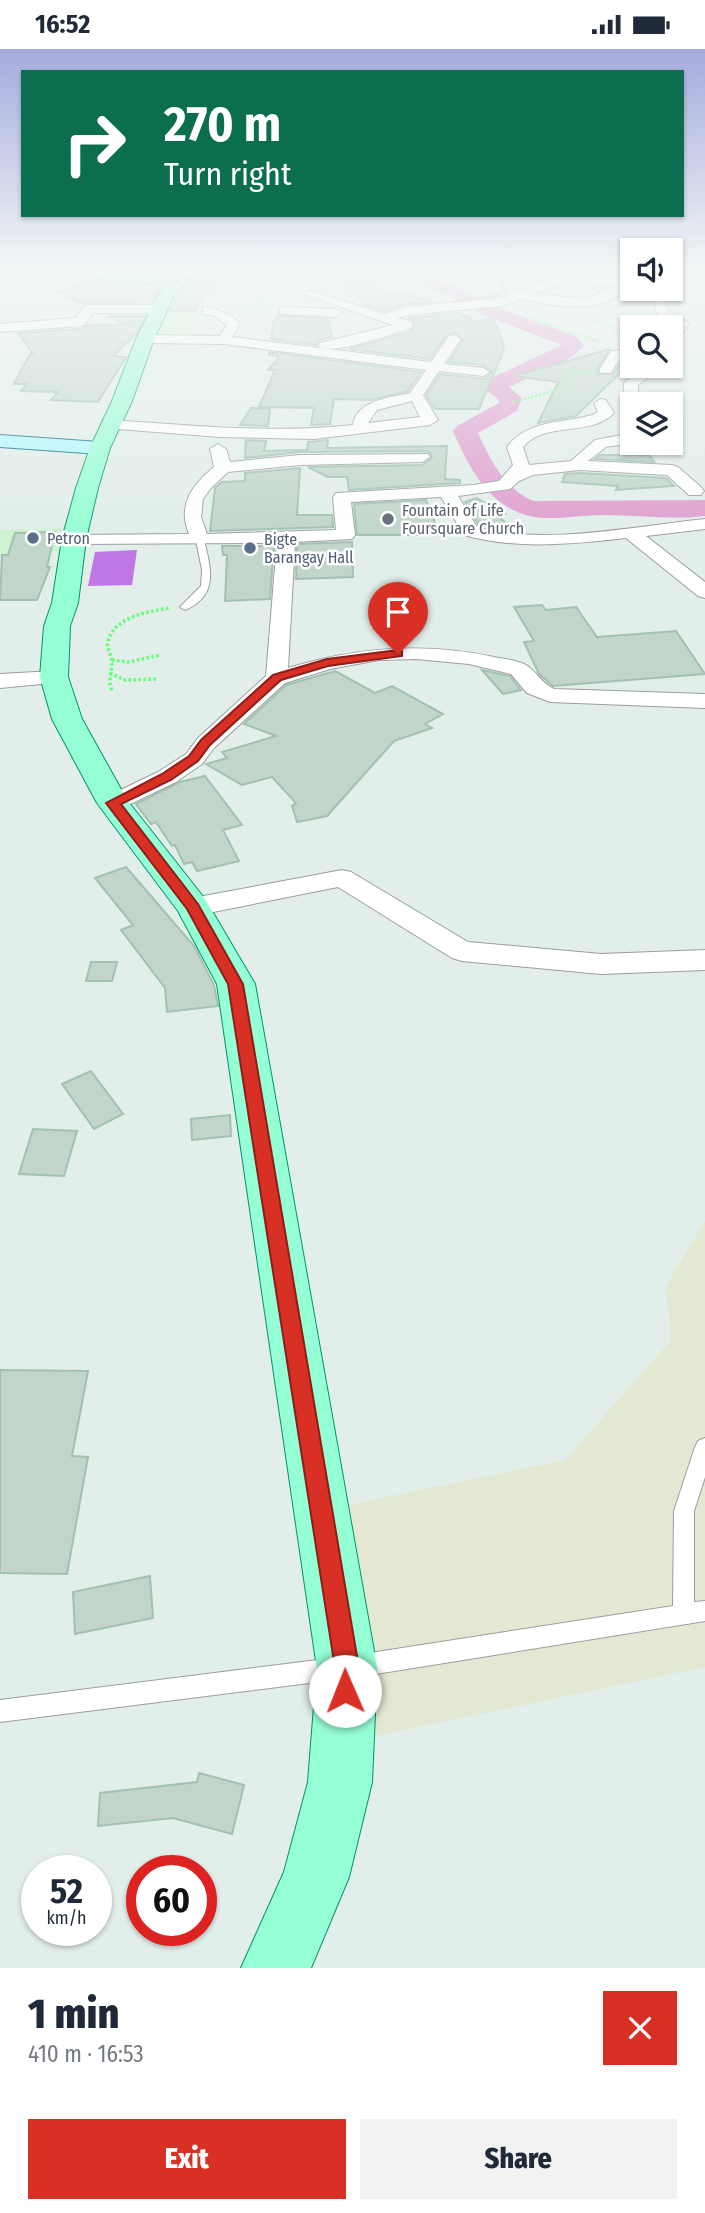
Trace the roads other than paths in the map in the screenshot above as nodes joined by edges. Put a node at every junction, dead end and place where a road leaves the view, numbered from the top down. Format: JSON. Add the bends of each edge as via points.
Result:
{"nodes":[{"id":1,"x":133,"y":362,"type":"edge"},
{"id":2,"x":392,"y":362,"type":"edge"},
{"id":3,"x":437,"y":362,"type":"edge"},
{"id":4,"x":612,"y":362,"type":"edge"},
{"id":5,"x":434,"y":366,"type":"junction"},
{"id":6,"x":606,"y":370,"type":"road end"},
{"id":7,"x":483,"y":372,"type":"dead end"},
{"id":8,"x":640,"y":378,"type":"edge"},
{"id":9,"x":634,"y":392,"type":"edge"},
{"id":10,"x":416,"y":396,"type":"junction"},
{"id":11,"x":601,"y":403,"type":"dead end"},
{"id":12,"x":360,"y":428,"type":"junction"},
{"id":13,"x":220,"y":432,"type":"junction"},
{"id":14,"x":105,"y":436,"type":"junction"},
{"id":15,"x":620,"y":440,"type":"edge"},
{"id":16,"x":0,"y":441,"type":"edge"},
{"id":17,"x":422,"y":457,"type":"dead end"},
{"id":18,"x":580,"y":465,"type":"junction"},
{"id":19,"x":223,"y":468,"type":"junction"},
{"id":20,"x":508,"y":481,"type":"junction"},
{"id":21,"x":695,"y":491,"type":"dead end"},
{"id":22,"x":447,"y":492,"type":"junction"},
{"id":23,"x":705,"y":524,"type":"edge"},
{"id":24,"x":629,"y":532,"type":"junction"},
{"id":25,"x":286,"y":538,"type":"junction"},
{"id":26,"x":74,"y":539,"type":"junction"},
{"id":27,"x":200,"y":540,"type":"junction"},
{"id":28,"x":705,"y":592,"type":"edge"},
{"id":29,"x":185,"y":607,"type":"road end"},
{"id":30,"x":54,"y":677,"type":"junction"},
{"id":31,"x":277,"y":678,"type":"junction"},
{"id":32,"x":0,"y":681,"type":"edge"},
{"id":33,"x":705,"y":701,"type":"edge"},
{"id":34,"x":113,"y":803,"type":"junction"},
{"id":35,"x":193,"y":907,"type":"junction"},
{"id":36,"x":705,"y":960,"type":"edge"},
{"id":37,"x":705,"y":1447,"type":"edge"},
{"id":38,"x":705,"y":1611,"type":"edge"},
{"id":39,"x":683,"y":1615,"type":"junction"},
{"id":40,"x":347,"y":1668,"type":"junction"},
{"id":41,"x":0,"y":1711,"type":"edge"},
{"id":42,"x":276,"y":1968,"type":"edge"}],
"edges":[{"from":1,"to":14,"type":"main road"},
{"from":2,"to":5,"type":"street"},
{"from":3,"to":5,"type":"street"},
{"from":4,"to":6,"type":"street"},
{"from":5,"to":7,"type":"street"},
{"from":5,"to":10,"type":"street"},
{"from":8,"to":9,"type":"street","via":[[631,383]]},
{"from":10,"to":12,"type":"street","via":[[372,408],[361,419]]},
{"from":10,"to":12,"type":"street","via":[[430,420]]},
{"from":11,"to":20,"type":"street","via":[[606,413],[597,419],[546,428],[520,439],[514,447],[521,465]]},
{"from":12,"to":13,"type":"street","via":[[314,434]]},
{"from":13,"to":14,"type":"street"},
{"from":13,"to":19,"type":"street","via":[[217,440]]},
{"from":14,"to":16,"type":"street"},
{"from":14,"to":26,"type":"main road"},
{"from":15,"to":18,"type":"street","via":[[601,443],[579,460]]},
{"from":17,"to":19,"type":"street","via":[[300,460]]},
{"from":18,"to":20,"type":"street","via":[[530,470]]},
{"from":18,"to":21,"type":"street","via":[[672,470]]},
{"from":19,"to":27,"type":"street","via":[[199,487],[192,505],[192,523]]},
{"from":20,"to":22,"type":"street"},
{"from":22,"to":24,"type":"street","via":[[460,518],[480,535],[541,538]]},
{"from":22,"to":25,"type":"street","via":[[342,497],[346,535]]},
{"from":23,"to":24,"type":"street"},
{"from":24,"to":28,"type":"street"},
{"from":25,"to":27,"type":"street"},
{"from":25,"to":31,"type":"street"},
{"from":26,"to":27,"type":"street"},
{"from":26,"to":30,"type":"main road","via":[[57,626]]},
{"from":27,"to":29,"type":"lane","via":[[208,578],[203,596]]},
{"from":30,"to":32,"type":"street"},
{"from":30,"to":34,"type":"main road","via":[[67,719]]},
{"from":31,"to":33,"type":"street","via":[[327,663],[416,653],[518,669],[535,688],[550,695]]},
{"from":31,"to":34,"type":"street","via":[[205,743],[194,759]]},
{"from":34,"to":35,"type":"main road"},
{"from":35,"to":36,"type":"street","via":[[342,878],[462,951],[601,964]]},
{"from":35,"to":40,"type":"main road","via":[[236,984]]},
{"from":37,"to":39,"type":"lane","via":[[684,1511]]},
{"from":38,"to":39,"type":"lane"},
{"from":39,"to":40,"type":"lane"},
{"from":40,"to":41,"type":"lane"},
{"from":40,"to":42,"type":"main road","via":[[340,1782],[316,1877]]}]}
